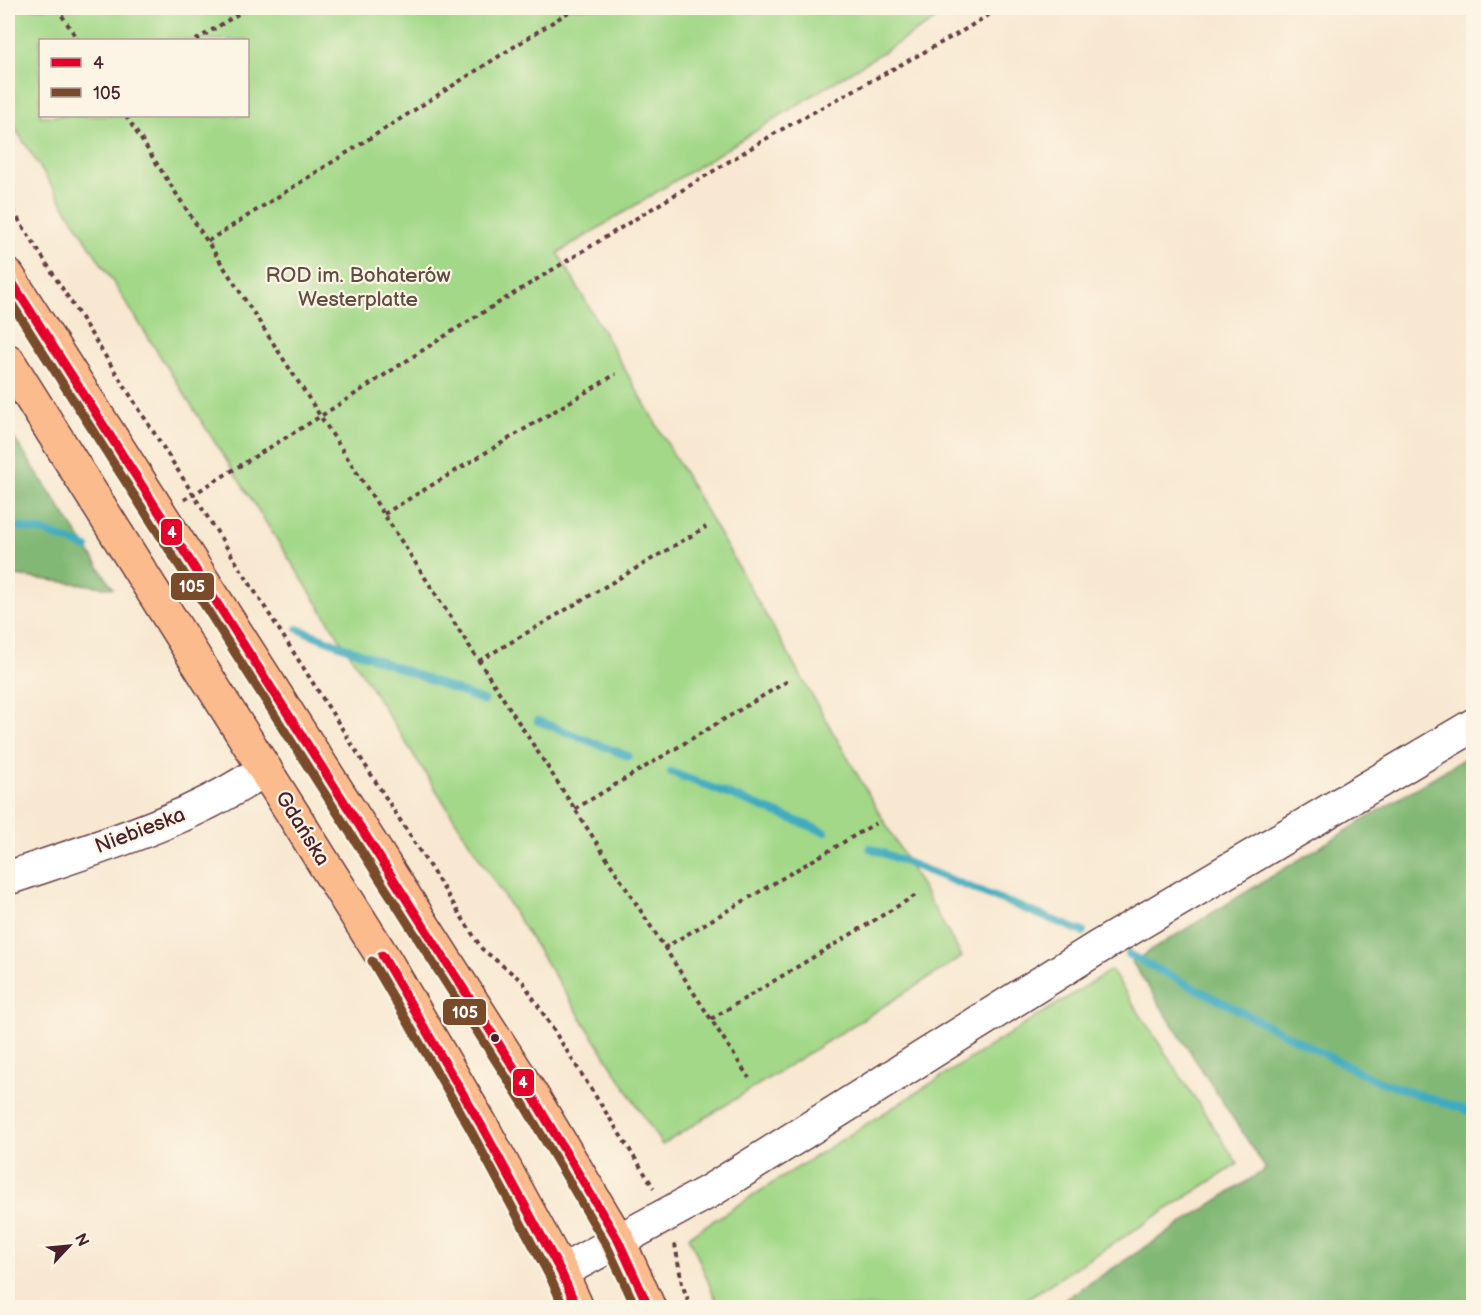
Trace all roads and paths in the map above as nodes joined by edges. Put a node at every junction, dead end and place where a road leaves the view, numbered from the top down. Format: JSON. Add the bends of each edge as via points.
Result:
{"nodes":[{"id":1,"x":57,"y":8,"type":"edge"},
{"id":2,"x":248,"y":8,"type":"edge"},
{"id":3,"x":575,"y":8,"type":"edge"},
{"id":4,"x":1000,"y":8,"type":"edge"},
{"id":5,"x":77,"y":39,"type":"edge"},
{"id":6,"x":198,"y":39,"type":"edge"},
{"id":7,"x":127,"y":117,"type":"edge"},
{"id":8,"x":8,"y":203,"type":"edge"},
{"id":9,"x":208,"y":241,"type":"junction"},
{"id":10,"x":8,"y":276,"type":"edge"},
{"id":11,"x":8,"y":361,"type":"edge"},
{"id":12,"x":616,"y":374,"type":"dead end"},
{"id":13,"x":321,"y":416,"type":"junction"},
{"id":14,"x":194,"y":494,"type":"junction"},
{"id":15,"x":384,"y":514,"type":"junction"},
{"id":16,"x":159,"y":515,"type":"junction"},
{"id":17,"x":706,"y":527,"type":"dead end"},
{"id":18,"x":479,"y":661,"type":"junction"},
{"id":19,"x":791,"y":679,"type":"dead end"},
{"id":20,"x":1473,"y":725,"type":"edge"},
{"id":21,"x":266,"y":769,"type":"junction"},
{"id":22,"x":575,"y":809,"type":"junction"},
{"id":23,"x":876,"y":823,"type":"dead end"},
{"id":24,"x":8,"y":878,"type":"edge"},
{"id":25,"x":916,"y":895,"type":"dead end"},
{"id":26,"x":664,"y":948,"type":"junction"},
{"id":27,"x":711,"y":1019,"type":"junction"},
{"id":28,"x":749,"y":1078,"type":"dead end"},
{"id":29,"x":670,"y":1212,"type":"junction"},
{"id":30,"x":618,"y":1240,"type":"junction"},
{"id":31,"x":561,"y":1272,"type":"junction"},
{"id":32,"x":577,"y":1308,"type":"edge"},
{"id":33,"x":649,"y":1308,"type":"edge"},
{"id":34,"x":691,"y":1308,"type":"edge"}],
"edges":[{"from":1,"to":5,"type":"path"},
{"from":2,"to":6,"type":"path"},
{"from":3,"to":9,"type":"path"},
{"from":4,"to":13,"type":"path","via":[[777,132]]},
{"from":7,"to":9,"type":"path"},
{"from":8,"to":14,"type":"path"},
{"from":9,"to":13,"type":"path"},
{"from":10,"to":16,"type":"main road"},
{"from":11,"to":21,"type":"main road","name":"Gdańska"},
{"from":12,"to":15,"type":"path"},
{"from":13,"to":14,"type":"path"},
{"from":13,"to":15,"type":"path"},
{"from":14,"to":16,"type":"path"},
{"from":14,"to":29,"type":"path","via":[[482,949],[523,982]]},
{"from":15,"to":18,"type":"path"},
{"from":16,"to":30,"type":"main road","via":[[534,1099]]},
{"from":17,"to":18,"type":"path"},
{"from":18,"to":22,"type":"path"},
{"from":19,"to":22,"type":"path"},
{"from":20,"to":29,"type":"street","via":[[1097,948],[710,1191]]},
{"from":21,"to":24,"type":"street","name":"Niebieska","via":[[236,790],[164,824]]},
{"from":21,"to":31,"type":"main road","name":"Gdańska","via":[[392,972]]},
{"from":22,"to":26,"type":"path"},
{"from":23,"to":26,"type":"path"},
{"from":25,"to":27,"type":"path"},
{"from":26,"to":27,"type":"path"},
{"from":27,"to":28,"type":"path"},
{"from":29,"to":30,"type":"street"},
{"from":29,"to":34,"type":"path","via":[[682,1284]]},
{"from":30,"to":31,"type":"street"},
{"from":30,"to":33,"type":"main road"},
{"from":31,"to":32,"type":"main road","name":"Gdańska"}]}
